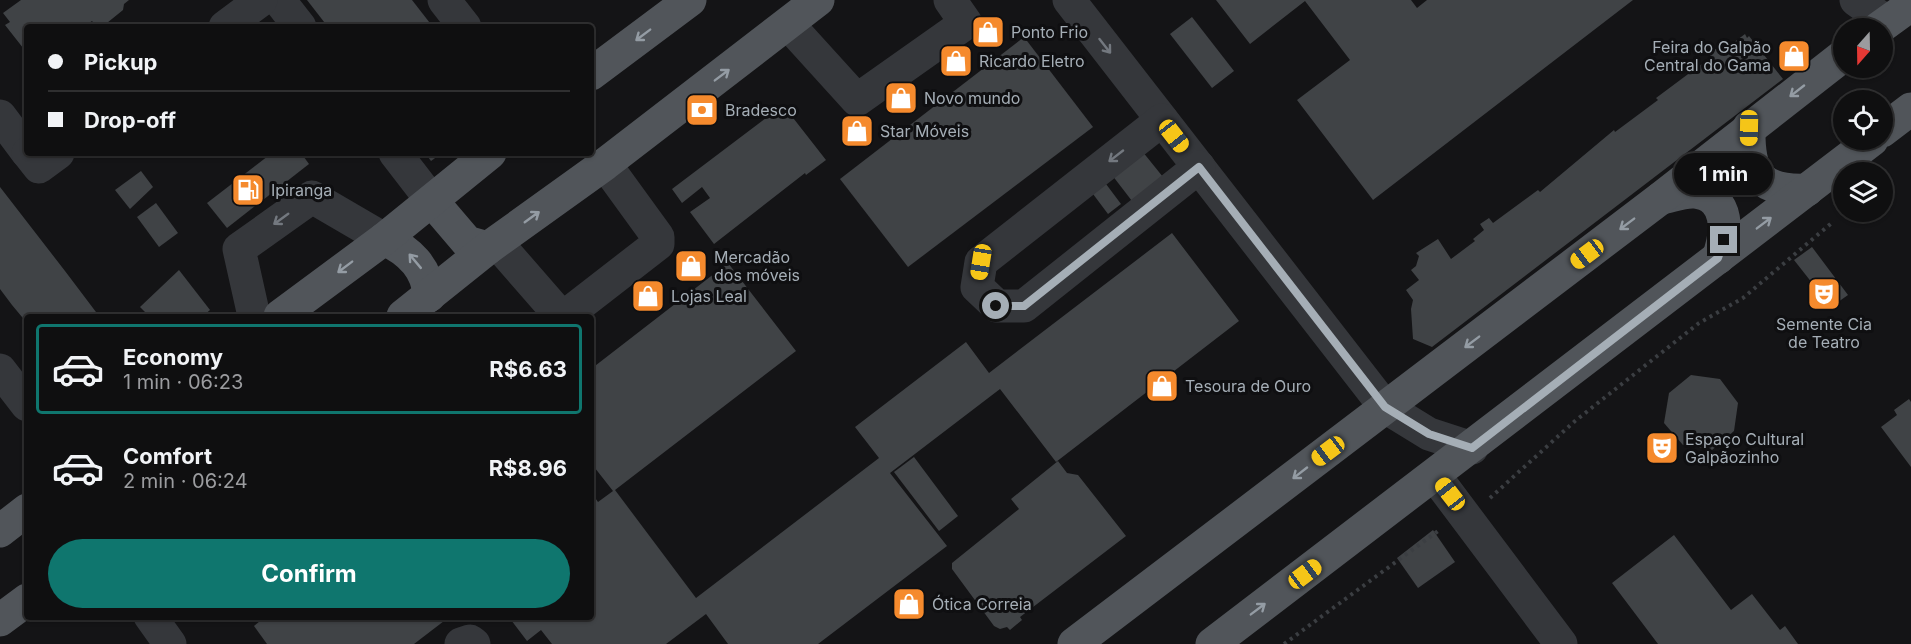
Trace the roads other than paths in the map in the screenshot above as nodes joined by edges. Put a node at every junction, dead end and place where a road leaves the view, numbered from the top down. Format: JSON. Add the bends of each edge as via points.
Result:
{"nodes":[{"id":1,"x":261,"y":0,"type":"edge"},
{"id":2,"x":279,"y":0,"type":"edge"},
{"id":3,"x":444,"y":0,"type":"edge"},
{"id":4,"x":690,"y":0,"type":"edge"},
{"id":5,"x":818,"y":0,"type":"edge"},
{"id":6,"x":950,"y":0,"type":"edge"},
{"id":7,"x":1070,"y":0,"type":"edge"},
{"id":8,"x":1856,"y":0,"type":"edge"},
{"id":9,"x":1890,"y":18,"type":"edge"},
{"id":10,"x":229,"y":24,"type":"edge"},
{"id":11,"x":298,"y":24,"type":"edge"},
{"id":12,"x":463,"y":24,"type":"edge"},
{"id":13,"x":788,"y":24,"type":"junction"},
{"id":14,"x":1833,"y":63,"type":"edge"},
{"id":15,"x":594,"y":72,"type":"edge"},
{"id":16,"x":1911,"y":109,"type":"edge"},
{"id":17,"x":0,"y":116,"type":"edge"},
{"id":18,"x":1162,"y":120,"type":"junction"},
{"id":19,"x":1893,"y":123,"type":"edge"},
{"id":20,"x":1749,"y":128,"type":"junction"},
{"id":21,"x":24,"y":147,"type":"edge"},
{"id":22,"x":1859,"y":150,"type":"edge"},
{"id":23,"x":31,"y":156,"type":"edge"},
{"id":24,"x":54,"y":156,"type":"edge"},
{"id":25,"x":397,"y":156,"type":"edge"},
{"id":26,"x":486,"y":156,"type":"edge"},
{"id":27,"x":605,"y":164,"type":"junction"},
{"id":28,"x":1199,"y":167,"type":"junction"},
{"id":29,"x":1808,"y":190,"type":"junction"},
{"id":30,"x":1661,"y":198,"type":"junction"},
{"id":31,"x":432,"y":201,"type":"junction"},
{"id":32,"x":384,"y":239,"type":"junction"},
{"id":33,"x":492,"y":246,"type":"junction"},
{"id":34,"x":1718,"y":258,"type":"junction"},
{"id":35,"x":429,"y":296,"type":"junction"},
{"id":36,"x":254,"y":314,"type":"edge"},
{"id":37,"x":283,"y":314,"type":"edge"},
{"id":38,"x":406,"y":314,"type":"edge"},
{"id":39,"x":561,"y":314,"type":"edge"},
{"id":40,"x":566,"y":314,"type":"edge"},
{"id":41,"x":0,"y":370,"type":"edge"},
{"id":42,"x":24,"y":401,"type":"edge"},
{"id":43,"x":1385,"y":407,"type":"junction"},
{"id":44,"x":1472,"y":448,"type":"junction"},
{"id":45,"x":1436,"y":476,"type":"junction"},
{"id":46,"x":24,"y":512,"type":"edge"},
{"id":47,"x":0,"y":531,"type":"edge"},
{"id":48,"x":24,"y":602,"type":"edge"},
{"id":49,"x":0,"y":620,"type":"edge"},
{"id":50,"x":153,"y":620,"type":"edge"},
{"id":51,"x":170,"y":644,"type":"edge"},
{"id":52,"x":461,"y":644,"type":"edge"},
{"id":53,"x":474,"y":644,"type":"edge"},
{"id":54,"x":1074,"y":644,"type":"edge"},
{"id":55,"x":1212,"y":644,"type":"edge"},
{"id":56,"x":1561,"y":644,"type":"edge"}],
"edges":[{"from":1,"to":10,"type":"street"},
{"from":2,"to":11,"type":"street"},
{"from":3,"to":12,"type":"street"},
{"from":4,"to":15,"type":"main road","one_way":true},
{"from":5,"to":13,"type":"main road"},
{"from":6,"to":13,"type":"street","via":[[966,23],[857,100]]},
{"from":7,"to":18,"type":"street","one_way":true},
{"from":8,"to":9,"type":"street"},
{"from":27,"to":13,"type":"main road","one_way":true},
{"from":14,"to":20,"type":"main road","one_way":true},
{"from":16,"to":19,"type":"main road"},
{"from":17,"to":21,"type":"street"},
{"from":18,"to":28,"type":"street"},
{"from":18,"to":28,"type":"street","one_way":true,"via":[[981,262],[977,287],[996,306],[1024,306]]},
{"from":20,"to":29,"type":"main road","via":[[1750,161],[1758,177],[1774,188]]},
{"from":20,"to":30,"type":"main road"},
{"from":22,"to":29,"type":"main road"},
{"from":23,"to":24,"type":"street","via":[[39,167]]},
{"from":25,"to":31,"type":"street"},
{"from":26,"to":31,"type":"main road"},
{"from":33,"to":27,"type":"main road","one_way":true},
{"from":27,"to":40,"type":"street","via":[[658,237],[657,244]]},
{"from":28,"to":43,"type":"street"},
{"from":34,"to":29,"type":"main road","one_way":true},
{"from":30,"to":34,"type":"main road","via":[[1697,192],[1715,202],[1726,229]]},
{"from":30,"to":43,"type":"main road","one_way":true},
{"from":31,"to":32,"type":"main road"},
{"from":31,"to":33,"type":"main road","via":[[467,242]]},
{"from":35,"to":32,"type":"main road","one_way":true,"via":[[426,277],[417,263],[402,248]]},
{"from":32,"to":36,"type":"street","one_way":true,"via":[[312,197],[239,249]]},
{"from":32,"to":37,"type":"main road","one_way":true},
{"from":33,"to":35,"type":"main road"},
{"from":33,"to":39,"type":"street"},
{"from":34,"to":44,"type":"main road"},
{"from":35,"to":38,"type":"main road"},
{"from":41,"to":42,"type":"street"},
{"from":43,"to":44,"type":"street","via":[[1429,434]]},
{"from":43,"to":54,"type":"main road","one_way":true},
{"from":44,"to":45,"type":"main road"},
{"from":55,"to":45,"type":"main road","one_way":true},
{"from":45,"to":56,"type":"street"},
{"from":46,"to":47,"type":"main road"},
{"from":48,"to":49,"type":"main road"},
{"from":50,"to":51,"type":"street"},
{"from":52,"to":53,"type":"street"}]}
